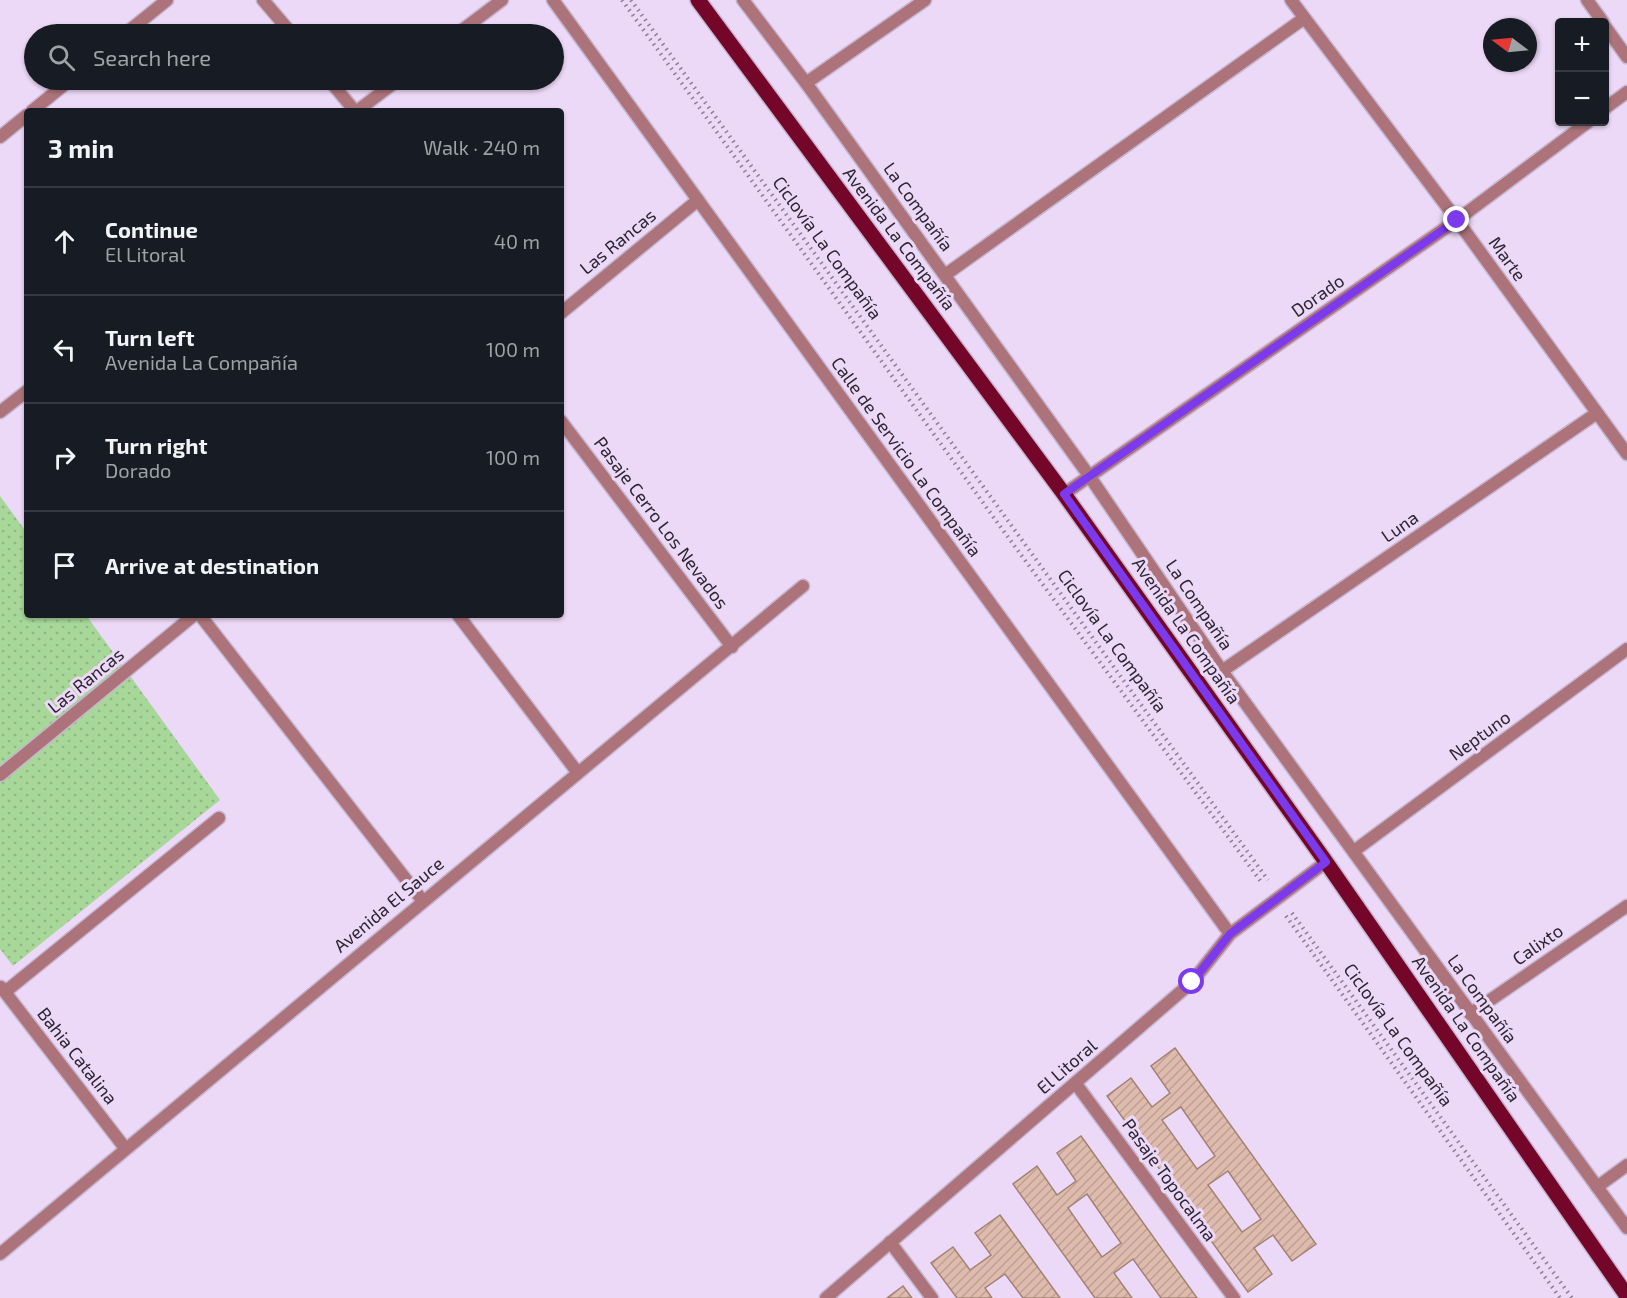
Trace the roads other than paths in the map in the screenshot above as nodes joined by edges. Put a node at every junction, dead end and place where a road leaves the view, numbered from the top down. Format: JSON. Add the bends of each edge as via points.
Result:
{"nodes":[{"id":1,"x":167,"y":0,"type":"edge"},
{"id":2,"x":264,"y":0,"type":"edge"},
{"id":3,"x":502,"y":0,"type":"edge"},
{"id":4,"x":553,"y":0,"type":"edge"},
{"id":5,"x":698,"y":0,"type":"edge"},
{"id":6,"x":743,"y":0,"type":"edge"},
{"id":7,"x":925,"y":0,"type":"edge"},
{"id":8,"x":1291,"y":0,"type":"edge"},
{"id":9,"x":1587,"y":0,"type":"edge"},
{"id":10,"x":1600,"y":18,"type":"edge"},
{"id":11,"x":1303,"y":19,"type":"junction"},
{"id":12,"x":137,"y":24,"type":"edge"},
{"id":13,"x":284,"y":24,"type":"edge"},
{"id":14,"x":470,"y":24,"type":"edge"},
{"id":15,"x":1609,"y":31,"type":"edge"},
{"id":16,"x":1627,"y":57,"type":"edge"},
{"id":17,"x":806,"y":83,"type":"junction"},
{"id":18,"x":58,"y":90,"type":"edge"},
{"id":19,"x":338,"y":90,"type":"edge"},
{"id":20,"x":384,"y":90,"type":"edge"},
{"id":21,"x":1627,"y":92,"type":"edge"},
{"id":22,"x":1609,"y":106,"type":"edge"},
{"id":23,"x":36,"y":108,"type":"edge"},
{"id":24,"x":353,"y":108,"type":"edge"},
{"id":25,"x":360,"y":108,"type":"edge"},
{"id":26,"x":24,"y":117,"type":"edge"},
{"id":27,"x":1583,"y":126,"type":"edge"},
{"id":28,"x":0,"y":137,"type":"edge"},
{"id":29,"x":698,"y":200,"type":"junction"},
{"id":30,"x":1457,"y":220,"type":"junction"},
{"id":31,"x":945,"y":275,"type":"junction"},
{"id":32,"x":564,"y":311,"type":"edge"},
{"id":33,"x":24,"y":393,"type":"edge"},
{"id":34,"x":0,"y":412,"type":"edge"},
{"id":35,"x":1597,"y":413,"type":"junction"},
{"id":36,"x":564,"y":425,"type":"edge"},
{"id":37,"x":1627,"y":454,"type":"edge"},
{"id":38,"x":1090,"y":477,"type":"junction"},
{"id":39,"x":1064,"y":494,"type":"junction"},
{"id":40,"x":803,"y":586,"type":"dead end"},
{"id":41,"x":190,"y":618,"type":"edge"},
{"id":42,"x":202,"y":618,"type":"edge"},
{"id":43,"x":460,"y":618,"type":"edge"},
{"id":44,"x":732,"y":647,"type":"junction"},
{"id":45,"x":1627,"y":649,"type":"edge"},
{"id":46,"x":1222,"y":671,"type":"junction"},
{"id":47,"x":578,"y":773,"type":"junction"},
{"id":48,"x":0,"y":775,"type":"edge"},
{"id":49,"x":219,"y":818,"type":"dead end"},
{"id":50,"x":1354,"y":851,"type":"junction"},
{"id":51,"x":1326,"y":862,"type":"junction"},
{"id":52,"x":422,"y":900,"type":"junction"},
{"id":53,"x":1627,"y":906,"type":"edge"},
{"id":54,"x":1230,"y":934,"type":"junction"},
{"id":55,"x":2,"y":989,"type":"edge"},
{"id":56,"x":1470,"y":1014,"type":"junction"},
{"id":57,"x":1076,"y":1084,"type":"junction"},
{"id":58,"x":124,"y":1148,"type":"junction"},
{"id":59,"x":1627,"y":1165,"type":"edge"},
{"id":60,"x":1597,"y":1187,"type":"junction"},
{"id":61,"x":1627,"y":1228,"type":"edge"},
{"id":62,"x":890,"y":1242,"type":"junction"},
{"id":63,"x":0,"y":1254,"type":"edge"},
{"id":64,"x":1627,"y":1296,"type":"edge"},
{"id":65,"x":826,"y":1298,"type":"edge"},
{"id":66,"x":932,"y":1298,"type":"edge"},
{"id":67,"x":1234,"y":1298,"type":"edge"}],
"edges":[{"from":1,"to":12,"type":"street"},
{"from":2,"to":13,"type":"street"},
{"from":3,"to":14,"type":"street"},
{"from":4,"to":29,"type":"street","name":"Calle de Servicio La Compañía"},
{"from":5,"to":39,"type":"main road","name":"Avenida La Compañía"},
{"from":6,"to":17,"type":"street","name":"La Compañía"},
{"from":7,"to":17,"type":"street"},
{"from":8,"to":11,"type":"street","name":"Marte"},
{"from":9,"to":10,"type":"street"},
{"from":11,"to":30,"type":"street","name":"Marte"},
{"from":11,"to":31,"type":"street"},
{"from":15,"to":16,"type":"street"},
{"from":17,"to":31,"type":"street","name":"La Compañía"},
{"from":18,"to":23,"type":"street"},
{"from":19,"to":24,"type":"street"},
{"from":20,"to":25,"type":"street"},
{"from":21,"to":22,"type":"street"},
{"from":26,"to":28,"type":"street"},
{"from":27,"to":30,"type":"street","name":"Dorado"},
{"from":29,"to":32,"type":"street","name":"Las Rancas"},
{"from":29,"to":54,"type":"street","name":"Calle de Servicio La Compañía"},
{"from":30,"to":35,"type":"street","name":"Marte"},
{"from":30,"to":38,"type":"street","name":"Dorado"},
{"from":31,"to":38,"type":"street","name":"La Compañía"},
{"from":33,"to":34,"type":"street"},
{"from":35,"to":37,"type":"street","name":"Marte"},
{"from":35,"to":46,"type":"street","name":"Luna"},
{"from":36,"to":44,"type":"street","name":"Pasaje Cerro Los Nevados"},
{"from":38,"to":39,"type":"street","name":"Dorado"},
{"from":38,"to":46,"type":"street","name":"La Compañía"},
{"from":39,"to":51,"type":"main road","name":"Avenida La Compañía"},
{"from":40,"to":44,"type":"street","name":"Avenida El Sauce"},
{"from":41,"to":48,"type":"street","name":"Las Rancas"},
{"from":42,"to":52,"type":"street"},
{"from":43,"to":47,"type":"street"},
{"from":44,"to":47,"type":"street","name":"Avenida El Sauce"},
{"from":45,"to":50,"type":"street","name":"Neptuno"},
{"from":46,"to":50,"type":"street","name":"La Compañía"},
{"from":47,"to":52,"type":"street","name":"Avenida El Sauce"},
{"from":49,"to":55,"type":"street"},
{"from":50,"to":56,"type":"street","name":"La Compañía"},
{"from":51,"to":54,"type":"street","name":"El Litoral"},
{"from":51,"to":64,"type":"main road","name":"Avenida La Compañía"},
{"from":52,"to":58,"type":"street","name":"Avenida El Sauce"},
{"from":53,"to":56,"type":"street","name":"Calixto"},
{"from":54,"to":57,"type":"street","name":"El Litoral","via":[[1192,982]]},
{"from":55,"to":58,"type":"street","name":"Bahia Catalina"},
{"from":56,"to":60,"type":"street","name":"La Compañía"},
{"from":57,"to":62,"type":"street","name":"El Litoral"},
{"from":57,"to":67,"type":"street","name":"Pasaje Topocalma"},
{"from":58,"to":63,"type":"street","name":"Avenida El Sauce"},
{"from":59,"to":60,"type":"street"},
{"from":60,"to":61,"type":"street","name":"La Compañía"},
{"from":62,"to":65,"type":"street","name":"El Litoral"},
{"from":62,"to":66,"type":"street"}]}
